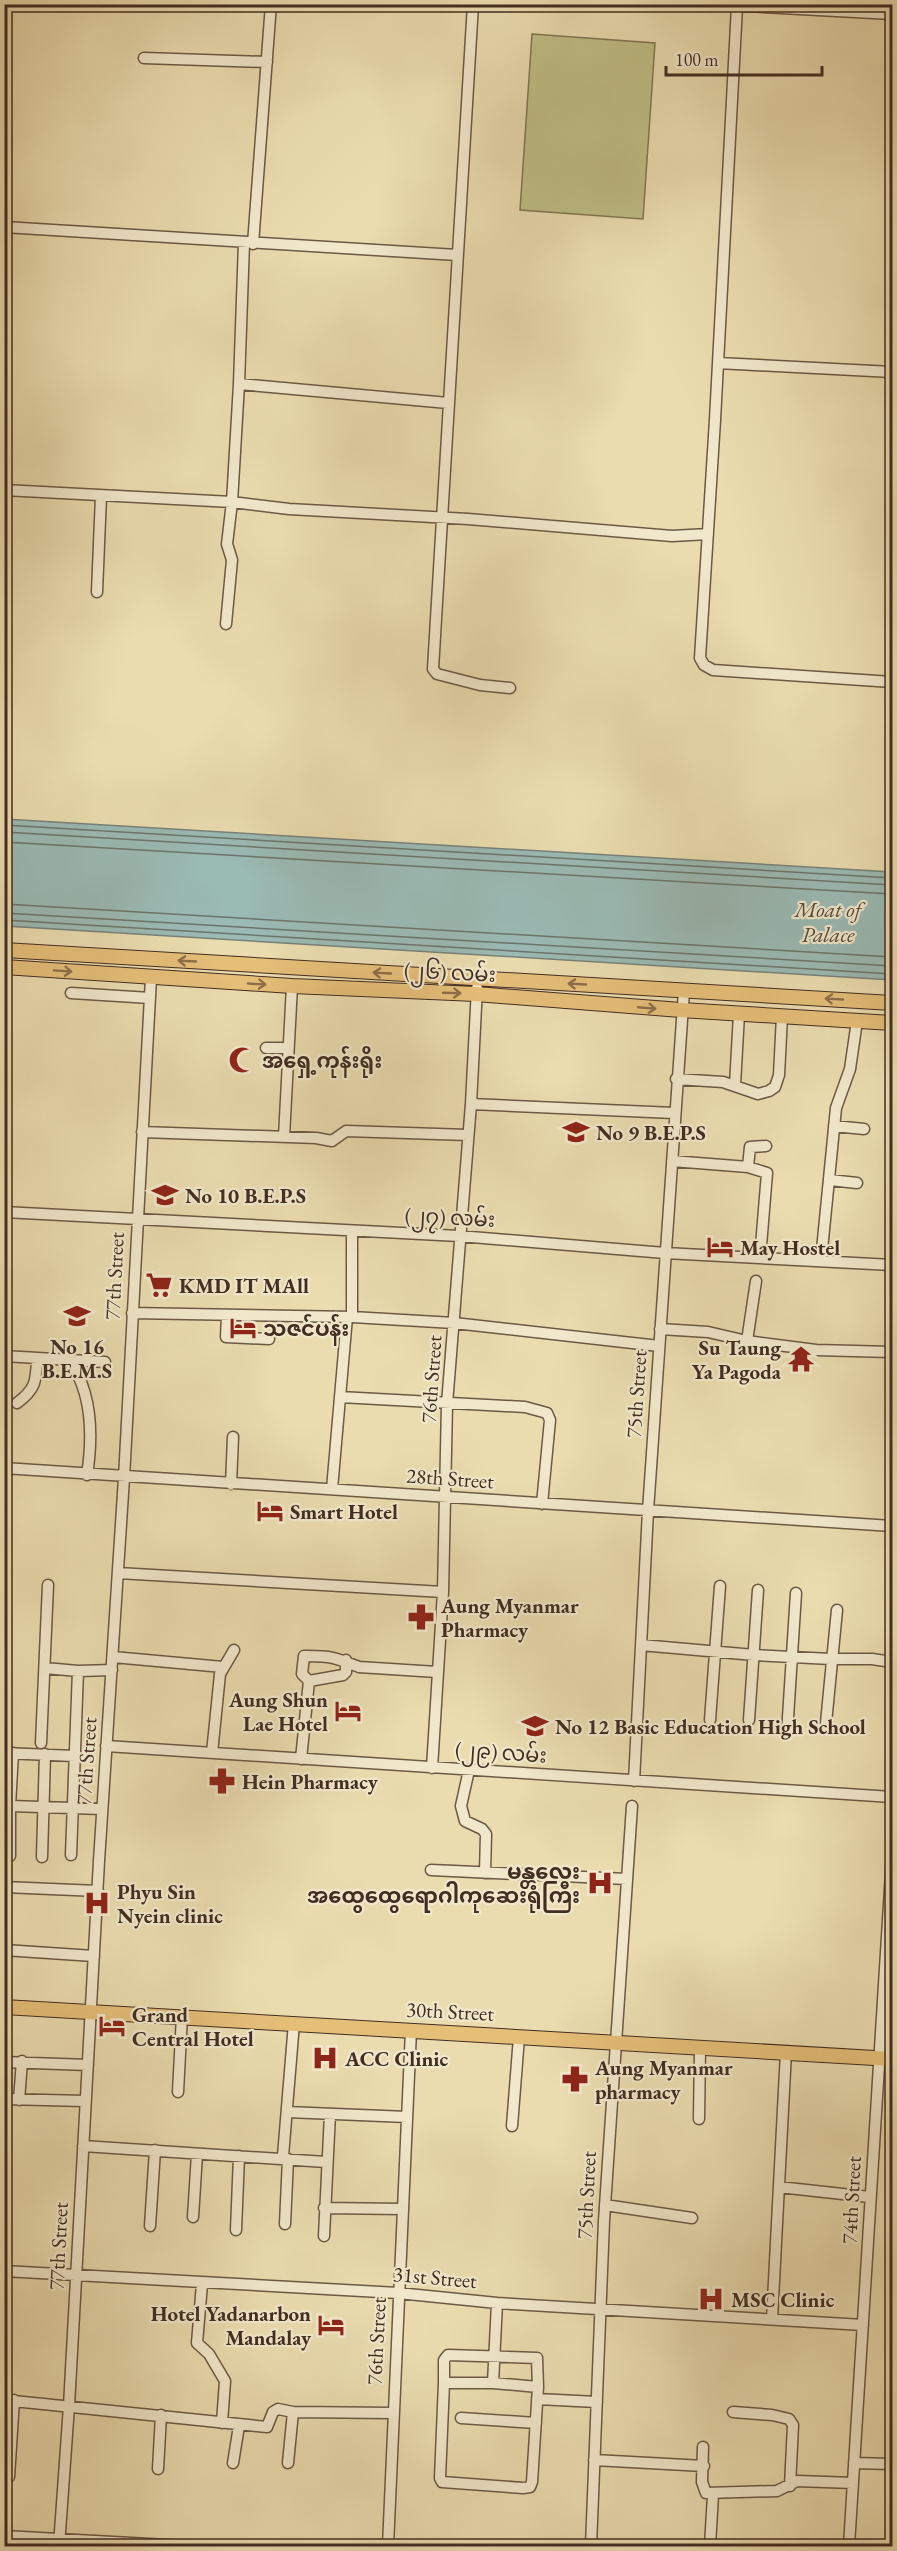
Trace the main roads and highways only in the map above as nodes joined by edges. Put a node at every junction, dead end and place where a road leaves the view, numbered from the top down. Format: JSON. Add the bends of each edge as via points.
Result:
{"nodes":[{"id":1,"x":4,"y":950,"type":"edge"},
{"id":2,"x":4,"y":967,"type":"edge"},
{"id":3,"x":892,"y":1003,"type":"edge"},
{"id":4,"x":892,"y":1023,"type":"edge"},
{"id":5,"x":4,"y":2007,"type":"edge"},
{"id":6,"x":886,"y":2059,"type":"edge"}],
"edges":[{"from":3,"to":1,"type":"main road","name":"(၂၆) လမ်း","one_way":true},
{"from":2,"to":4,"type":"main road","name":"(၂၆) လမ်း","one_way":true},
{"from":5,"to":6,"type":"main road","name":"30th Street"}]}
